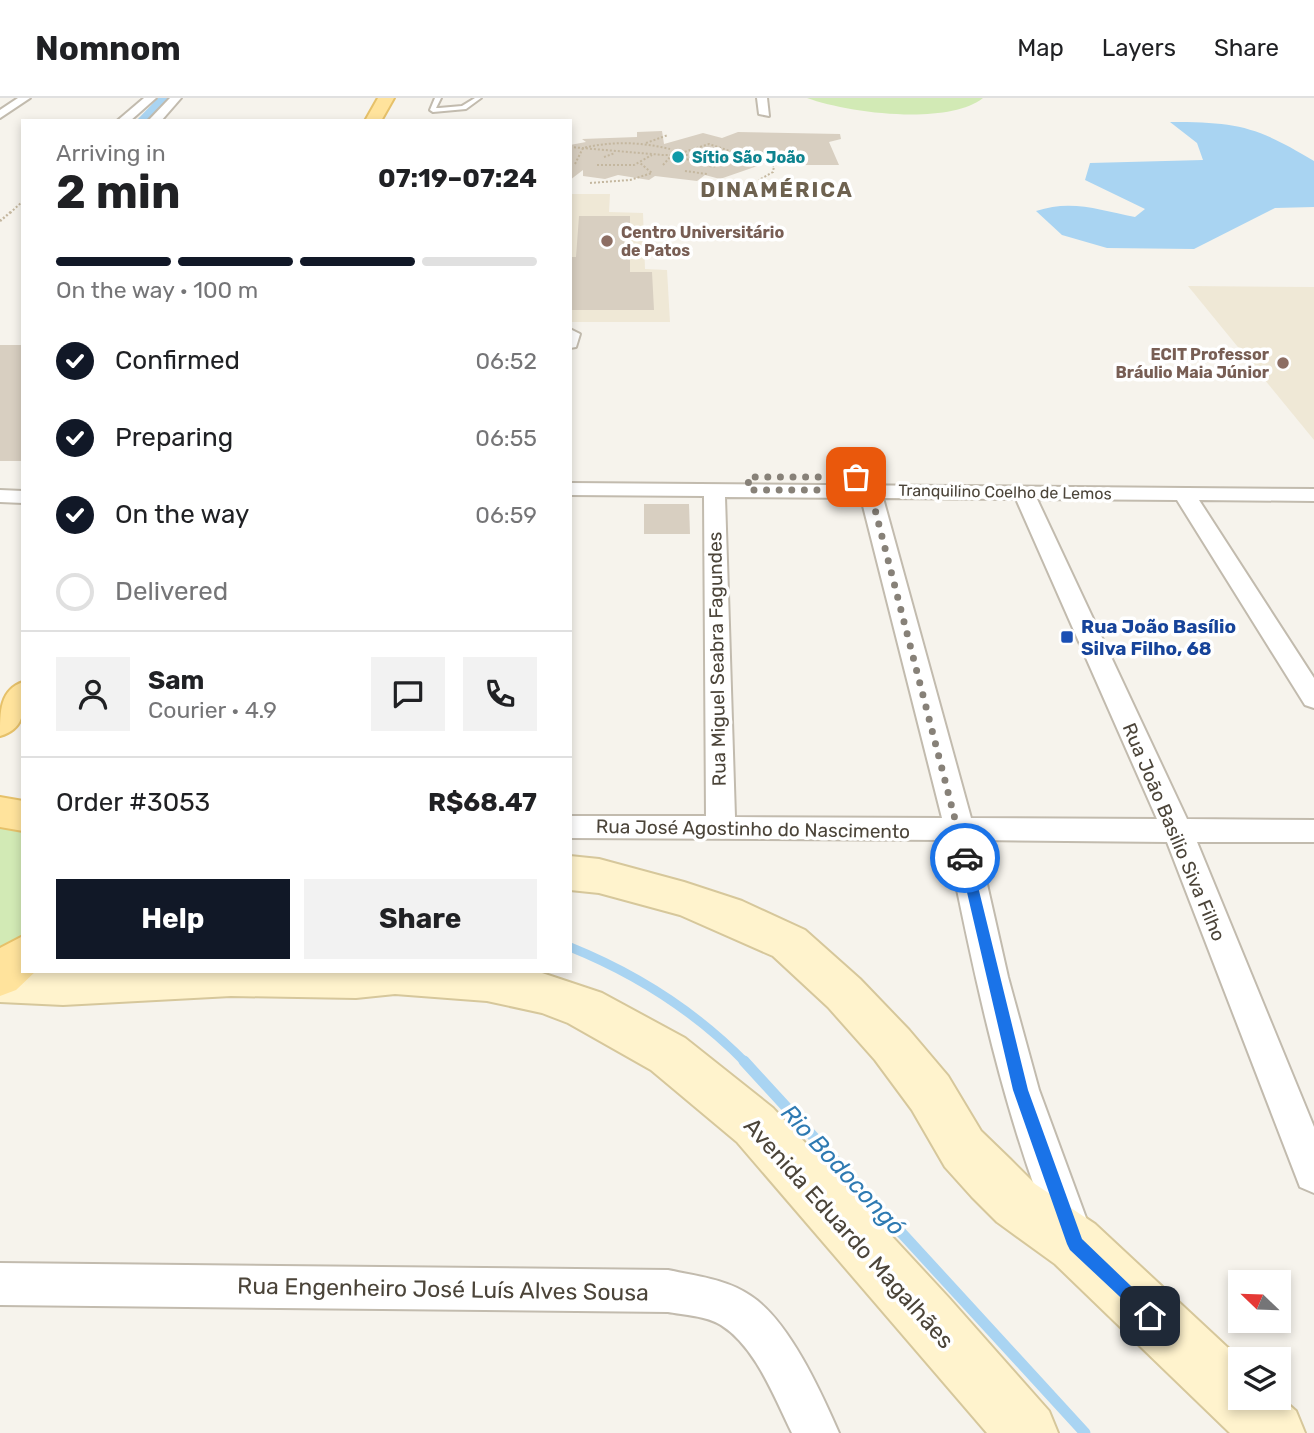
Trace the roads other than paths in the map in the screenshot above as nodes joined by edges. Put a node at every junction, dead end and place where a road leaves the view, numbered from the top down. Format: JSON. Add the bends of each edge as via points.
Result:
{"nodes":[{"id":1,"x":25,"y":98,"type":"edge"},
{"id":2,"x":151,"y":98,"type":"edge"},
{"id":3,"x":176,"y":98,"type":"edge"},
{"id":4,"x":386,"y":98,"type":"edge"},
{"id":5,"x":438,"y":98,"type":"edge"},
{"id":6,"x":478,"y":98,"type":"edge"},
{"id":7,"x":762,"y":98,"type":"edge"},
{"id":8,"x":455,"y":102,"type":"dead end"},
{"id":9,"x":447,"y":110,"type":"junction"},
{"id":10,"x":0,"y":114,"type":"edge"},
{"id":11,"x":765,"y":114,"type":"dead end"},
{"id":12,"x":125,"y":119,"type":"edge"},
{"id":13,"x":156,"y":119,"type":"edge"},
{"id":14,"x":374,"y":119,"type":"edge"},
{"id":15,"x":572,"y":475,"type":"edge"},
{"id":16,"x":1314,"y":477,"type":"edge"},
{"id":17,"x":748,"y":483,"type":"junction"},
{"id":18,"x":572,"y":489,"type":"edge"},
{"id":19,"x":714,"y":489,"type":"junction"},
{"id":20,"x":870,"y":490,"type":"junction"},
{"id":21,"x":1024,"y":494,"type":"junction"},
{"id":22,"x":1184,"y":494,"type":"junction"},
{"id":23,"x":1314,"y":495,"type":"edge"},
{"id":24,"x":0,"y":496,"type":"edge"},
{"id":25,"x":21,"y":497,"type":"edge"},
{"id":26,"x":1314,"y":699,"type":"edge"},
{"id":27,"x":0,"y":812,"type":"edge"},
{"id":28,"x":21,"y":816,"type":"edge"},
{"id":29,"x":572,"y":827,"type":"edge"},
{"id":30,"x":721,"y":829,"type":"junction"},
{"id":31,"x":960,"y":831,"type":"junction"},
{"id":32,"x":1314,"y":831,"type":"edge"},
{"id":33,"x":1178,"y":832,"type":"junction"},
{"id":34,"x":572,"y":873,"type":"edge"},
{"id":35,"x":21,"y":957,"type":"edge"},
{"id":36,"x":0,"y":976,"type":"edge"},
{"id":37,"x":0,"y":982,"type":"edge"},
{"id":38,"x":1314,"y":1174,"type":"edge"},
{"id":39,"x":1076,"y":1244,"type":"junction"},
{"id":40,"x":0,"y":1284,"type":"edge"},
{"id":41,"x":816,"y":1433,"type":"edge"},
{"id":42,"x":1027,"y":1433,"type":"edge"},
{"id":43,"x":1274,"y":1433,"type":"edge"}],
"edges":[{"from":1,"to":10,"type":"street"},
{"from":2,"to":12,"type":"street"},
{"from":3,"to":13,"type":"street"},
{"from":4,"to":14,"type":"main road"},
{"from":5,"to":9,"type":"lane","via":[[433,110]]},
{"from":6,"to":9,"type":"lane","via":[[471,106]]},
{"from":7,"to":11,"type":"street"},
{"from":8,"to":9,"type":"lane"},
{"from":15,"to":17,"type":"street","name":"Tranquilino Coelho de Lemos"},
{"from":16,"to":17,"type":"street","name":"Tranquilino Coelho de Lemos"},
{"from":17,"to":19,"type":"street","name":"Tranquilino Coelho de Lemos"},
{"from":17,"to":20,"type":"street","name":"Tranquilino Coelho de Lemos"},
{"from":18,"to":19,"type":"street","name":"Tranquilino Coelho de Lemos"},
{"from":19,"to":30,"type":"street","name":"Rua Miguel Seabra Fagundes"},
{"from":20,"to":21,"type":"street","name":"Tranquilino Coelho de Lemos"},
{"from":20,"to":31,"type":"street"},
{"from":21,"to":22,"type":"street","name":"Tranquilino Coelho de Lemos"},
{"from":21,"to":33,"type":"street","name":"Rua João Basilio Siva Filho"},
{"from":22,"to":23,"type":"street","name":"Tranquilino Coelho de Lemos"},
{"from":22,"to":26,"type":"street"},
{"from":24,"to":25,"type":"street"},
{"from":27,"to":28,"type":"main road"},
{"from":29,"to":30,"type":"street","name":"Rua José Agostinho do Nascimento"},
{"from":30,"to":31,"type":"street","name":"Rua José Agostinho do Nascimento"},
{"from":31,"to":33,"type":"street","name":"Rua José Agostinho do Nascimento"},
{"from":31,"to":39,"type":"street","via":[[1021,1090]]},
{"from":32,"to":33,"type":"street","name":"Rua José Agostinho do Nascimento"},
{"from":33,"to":38,"type":"street","name":"Rua João Basilio Siva Filho"},
{"from":34,"to":39,"type":"street","via":[[599,876],[684,900],[789,943],[892,1045],[930,1093],[963,1149],[1016,1203]]},
{"from":35,"to":36,"type":"main road"},
{"from":37,"to":42,"type":"street","name":"Avenida Eduardo Magalhães","via":[[62,985],[395,974],[487,981],[544,993],[585,1008],[668,1054],[755,1125]]},
{"from":39,"to":43,"type":"street"},
{"from":40,"to":41,"type":"street","name":"Rua Engenheiro José Luís Alves Sousa","via":[[668,1291],[738,1311],[761,1336]]}]}
